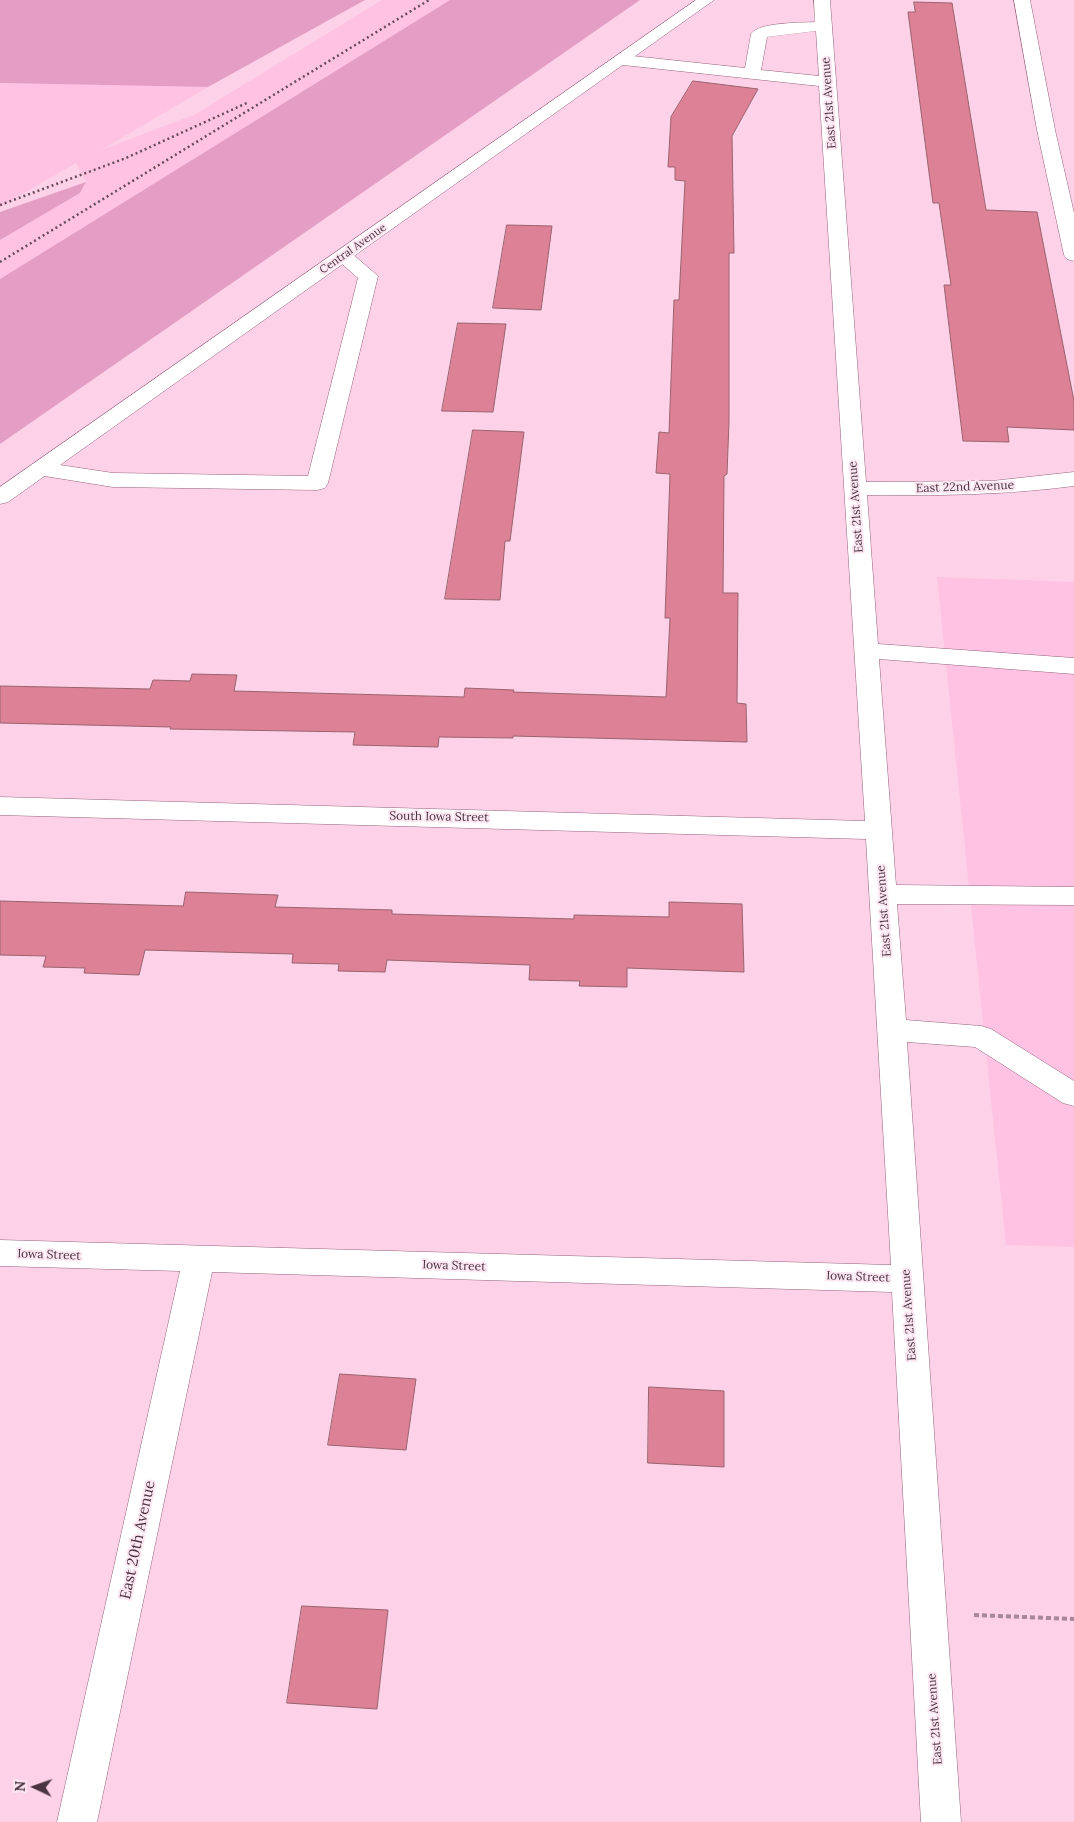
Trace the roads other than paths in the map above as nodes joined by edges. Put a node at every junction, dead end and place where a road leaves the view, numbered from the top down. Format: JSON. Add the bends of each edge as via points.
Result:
{"nodes":[{"id":1,"x":706,"y":0,"type":"edge"},
{"id":2,"x":822,"y":0,"type":"edge"},
{"id":3,"x":1022,"y":0,"type":"edge"},
{"id":4,"x":824,"y":26,"type":"junction"},
{"id":5,"x":623,"y":60,"type":"junction"},
{"id":6,"x":752,"y":74,"type":"junction"},
{"id":7,"x":828,"y":82,"type":"junction"},
{"id":8,"x":1074,"y":255,"type":"edge"},
{"id":9,"x":343,"y":256,"type":"junction"},
{"id":10,"x":40,"y":469,"type":"junction"},
{"id":11,"x":1074,"y":479,"type":"edge"},
{"id":12,"x":855,"y":488,"type":"junction"},
{"id":13,"x":0,"y":497,"type":"edge"},
{"id":14,"x":866,"y":651,"type":"junction"},
{"id":15,"x":1074,"y":666,"type":"edge"},
{"id":16,"x":0,"y":806,"type":"edge"},
{"id":17,"x":878,"y":830,"type":"junction"},
{"id":18,"x":883,"y":894,"type":"junction"},
{"id":19,"x":1074,"y":896,"type":"edge"},
{"id":20,"x":892,"y":1030,"type":"junction"},
{"id":21,"x":1074,"y":1095,"type":"edge"},
{"id":22,"x":0,"y":1253,"type":"edge"},
{"id":23,"x":199,"y":1259,"type":"junction"},
{"id":24,"x":907,"y":1279,"type":"junction"},
{"id":25,"x":77,"y":1822,"type":"edge"},
{"id":26,"x":941,"y":1822,"type":"edge"}],
"edges":[{"from":1,"to":5,"type":"street","name":"Central Avenue"},
{"from":2,"to":4,"type":"street","name":"East 21st Avenue"},
{"from":3,"to":8,"type":"street"},
{"from":4,"to":6,"type":"street","via":[[770,30],[759,34]]},
{"from":4,"to":7,"type":"street","name":"East 21st Avenue"},
{"from":5,"to":6,"type":"street"},
{"from":5,"to":9,"type":"street","name":"Central Avenue"},
{"from":6,"to":7,"type":"street"},
{"from":7,"to":12,"type":"street","name":"East 21st Avenue"},
{"from":9,"to":10,"type":"street","name":"Central Avenue"},
{"from":9,"to":10,"type":"street","via":[[368,276],[318,483],[113,480]]},
{"from":10,"to":13,"type":"street","name":"Central Avenue"},
{"from":11,"to":12,"type":"street","name":"East 22nd Avenue","via":[[968,489]]},
{"from":12,"to":14,"type":"street","name":"East 21st Avenue"},
{"from":14,"to":15,"type":"street"},
{"from":14,"to":17,"type":"street","name":"East 21st Avenue"},
{"from":16,"to":17,"type":"street","name":"South Iowa Street"},
{"from":17,"to":18,"type":"street","name":"East 21st Avenue"},
{"from":18,"to":19,"type":"street"},
{"from":18,"to":20,"type":"street","name":"East 21st Avenue"},
{"from":20,"to":21,"type":"street","via":[[981,1037]]},
{"from":20,"to":24,"type":"street","name":"East 21st Avenue"},
{"from":22,"to":23,"type":"street","name":"Iowa Street"},
{"from":23,"to":24,"type":"street","name":"Iowa Street"},
{"from":23,"to":25,"type":"street","name":"East 20th Avenue"},
{"from":24,"to":26,"type":"street","name":"East 21st Avenue"}]}
